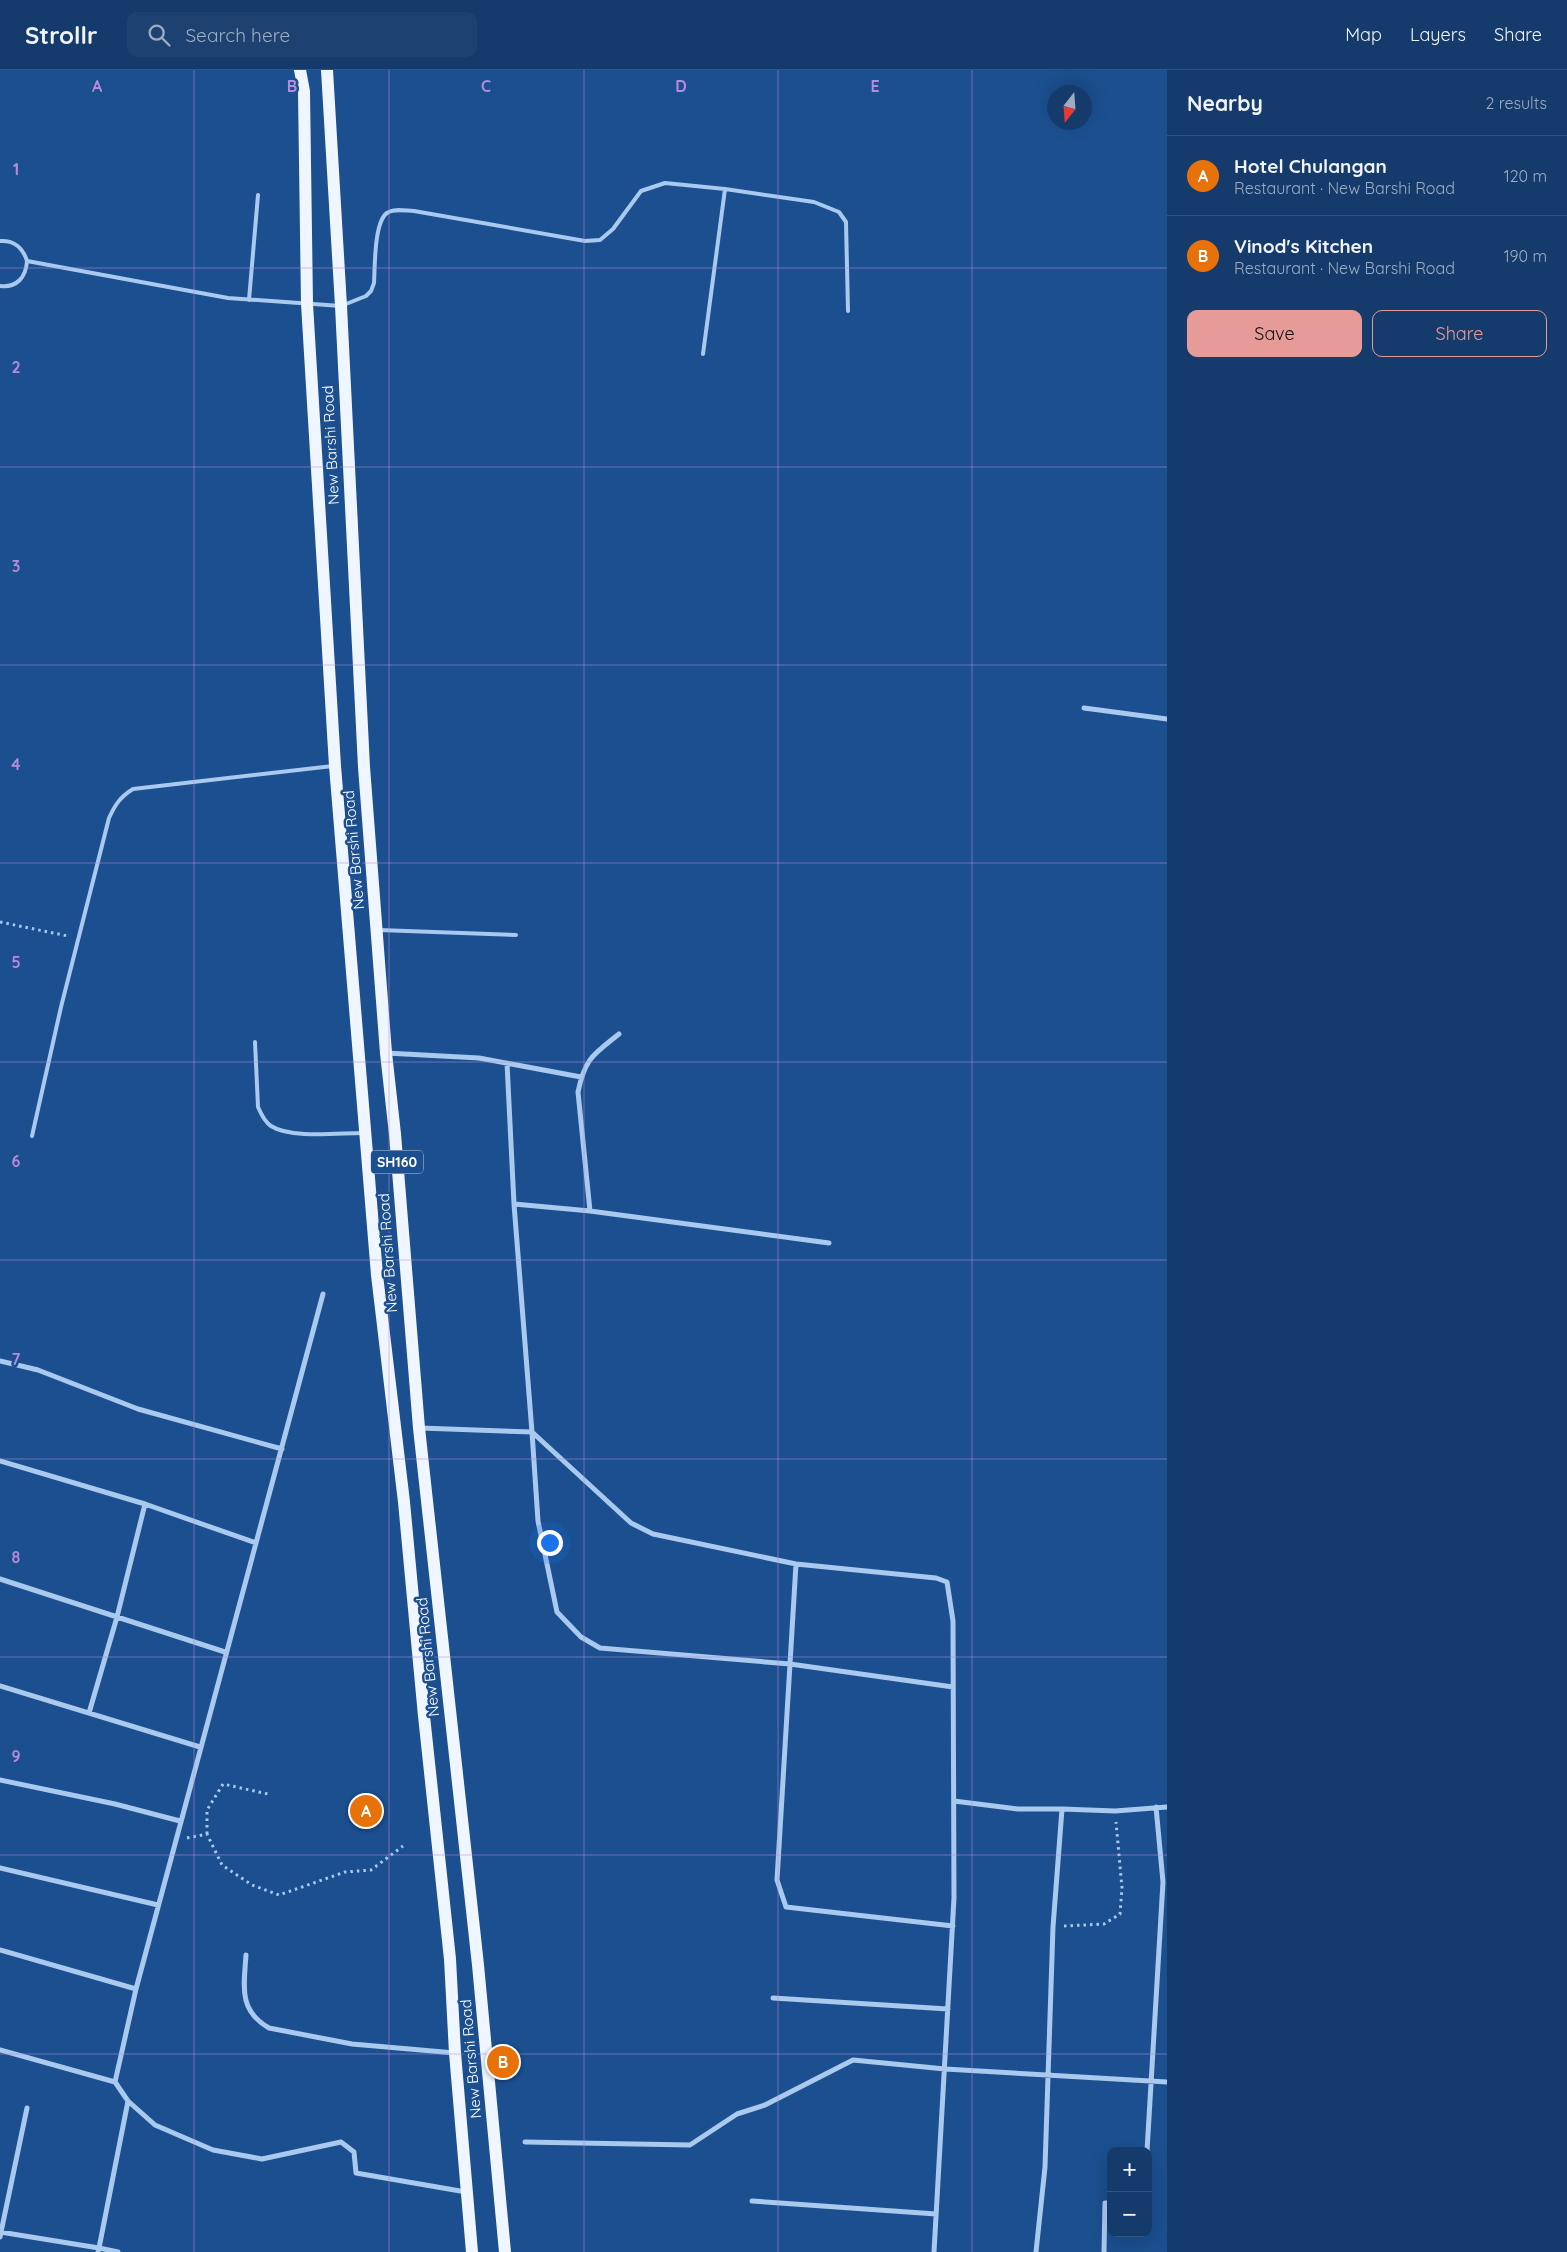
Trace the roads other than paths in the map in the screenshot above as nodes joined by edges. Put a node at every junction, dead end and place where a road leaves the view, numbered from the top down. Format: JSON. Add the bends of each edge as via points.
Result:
{"nodes":[{"id":1,"x":300,"y":70,"type":"edge"},
{"id":2,"x":327,"y":70,"type":"edge"},
{"id":3,"x":725,"y":189,"type":"junction"},
{"id":4,"x":258,"y":194,"type":"dead end"},
{"id":5,"x":0,"y":241,"type":"edge"},
{"id":6,"x":27,"y":261,"type":"junction"},
{"id":7,"x":0,"y":286,"type":"edge"},
{"id":8,"x":249,"y":300,"type":"junction"},
{"id":9,"x":307,"y":304,"type":"junction"},
{"id":10,"x":341,"y":306,"type":"junction"},
{"id":11,"x":848,"y":311,"type":"dead end"},
{"id":12,"x":703,"y":354,"type":"dead end"},
{"id":13,"x":1084,"y":708,"type":"dead end"},
{"id":14,"x":1167,"y":719,"type":"edge"},
{"id":15,"x":335,"y":766,"type":"junction"},
{"id":16,"x":377,"y":930,"type":"junction"},
{"id":17,"x":516,"y":935,"type":"dead end"},
{"id":18,"x":619,"y":1034,"type":"dead end"},
{"id":19,"x":255,"y":1042,"type":"dead end"},
{"id":20,"x":386,"y":1053,"type":"junction"},
{"id":21,"x":507,"y":1063,"type":"junction"},
{"id":22,"x":581,"y":1077,"type":"junction"},
{"id":23,"x":367,"y":1133,"type":"junction"},
{"id":24,"x":32,"y":1136,"type":"dead end"},
{"id":25,"x":514,"y":1204,"type":"junction"},
{"id":26,"x":590,"y":1211,"type":"junction"},
{"id":27,"x":829,"y":1243,"type":"dead end"},
{"id":28,"x":323,"y":1294,"type":"dead end"},
{"id":29,"x":0,"y":1361,"type":"edge"},
{"id":30,"x":419,"y":1428,"type":"junction"},
{"id":31,"x":532,"y":1432,"type":"junction"},
{"id":32,"x":282,"y":1449,"type":"junction"},
{"id":33,"x":0,"y":1461,"type":"edge"},
{"id":34,"x":145,"y":1504,"type":"junction"},
{"id":35,"x":256,"y":1543,"type":"junction"},
{"id":36,"x":796,"y":1564,"type":"junction"},
{"id":37,"x":0,"y":1580,"type":"edge"},
{"id":38,"x":117,"y":1617,"type":"junction"},
{"id":39,"x":225,"y":1652,"type":"junction"},
{"id":40,"x":790,"y":1664,"type":"junction"},
{"id":41,"x":0,"y":1686,"type":"edge"},
{"id":42,"x":953,"y":1687,"type":"junction"},
{"id":43,"x":89,"y":1713,"type":"junction"},
{"id":44,"x":200,"y":1748,"type":"junction"},
{"id":45,"x":0,"y":1780,"type":"edge"},
{"id":46,"x":954,"y":1801,"type":"junction"},
{"id":47,"x":1156,"y":1807,"type":"junction"},
{"id":48,"x":1167,"y":1807,"type":"edge"},
{"id":49,"x":1062,"y":1810,"type":"junction"},
{"id":50,"x":180,"y":1821,"type":"junction"},
{"id":51,"x":0,"y":1868,"type":"edge"},
{"id":52,"x":158,"y":1905,"type":"junction"},
{"id":53,"x":953,"y":1926,"type":"junction"},
{"id":54,"x":0,"y":1950,"type":"edge"},
{"id":55,"x":246,"y":1955,"type":"dead end"},
{"id":56,"x":136,"y":1988,"type":"junction"},
{"id":57,"x":774,"y":1998,"type":"dead end"},
{"id":58,"x":948,"y":2009,"type":"junction"},
{"id":59,"x":0,"y":2050,"type":"edge"},
{"id":60,"x":455,"y":2053,"type":"junction"},
{"id":61,"x":945,"y":2069,"type":"junction"},
{"id":62,"x":1048,"y":2075,"type":"junction"},
{"id":63,"x":1150,"y":2081,"type":"junction"},
{"id":64,"x":115,"y":2082,"type":"junction"},
{"id":65,"x":1167,"y":2082,"type":"edge"},
{"id":66,"x":128,"y":2101,"type":"junction"},
{"id":67,"x":27,"y":2108,"type":"dead end"},
{"id":68,"x":525,"y":2142,"type":"dead end"},
{"id":69,"x":1147,"y":2147,"type":"edge"},
{"id":70,"x":468,"y":2193,"type":"junction"},
{"id":71,"x":752,"y":2201,"type":"dead end"},
{"id":72,"x":1107,"y":2203,"type":"edge"},
{"id":73,"x":936,"y":2214,"type":"junction"},
{"id":74,"x":0,"y":2234,"type":"edge"},
{"id":75,"x":99,"y":2250,"type":"edge"},
{"id":76,"x":118,"y":2252,"type":"edge"},
{"id":77,"x":472,"y":2252,"type":"edge"},
{"id":78,"x":505,"y":2252,"type":"edge"},
{"id":79,"x":934,"y":2252,"type":"edge"},
{"id":80,"x":1036,"y":2252,"type":"edge"},
{"id":81,"x":1104,"y":2252,"type":"edge"}],
"edges":[{"from":1,"to":9,"type":"main road","name":"New Barshi Road","number":"SH160","via":[[304,91]]},
{"from":2,"to":10,"type":"main road","name":"New Barshi Road","number":"SH160"},
{"from":3,"to":10,"type":"lane","via":[[665,183],[641,191],[613,229],[600,240],[584,242],[395,210],[386,214],[380,224],[371,291],[360,300]]},
{"from":3,"to":11,"type":"lane","via":[[814,202],[839,212],[846,222]]},
{"from":3,"to":12,"type":"lane"},
{"from":4,"to":8,"type":"lane"},
{"from":5,"to":6,"type":"lane","via":[[20,247]]},
{"from":6,"to":7,"type":"lane","via":[[23,277],[18,282]]},
{"from":6,"to":8,"type":"lane"},
{"from":8,"to":9,"type":"lane"},
{"from":9,"to":10,"type":"lane"},
{"from":9,"to":15,"type":"main road","name":"New Barshi Road","number":"SH160"},
{"from":10,"to":16,"type":"main road","name":"New Barshi Road","number":"SH160","via":[[364,768]]},
{"from":13,"to":14,"type":"street"},
{"from":15,"to":23,"type":"main road","name":"New Barshi Road","number":"SH160"},
{"from":15,"to":24,"type":"lane","via":[[133,789],[122,795],[109,818]]},
{"from":16,"to":17,"type":"lane"},
{"from":16,"to":20,"type":"main road","name":"New Barshi Road","number":"SH160"},
{"from":18,"to":22,"type":"street","via":[[590,1057]]},
{"from":19,"to":23,"type":"lane","via":[[258,1107],[271,1126],[294,1132]]},
{"from":20,"to":21,"type":"street","via":[[479,1058]]},
{"from":20,"to":30,"type":"main road","name":"New Barshi Road","number":"SH160"},
{"from":21,"to":22,"type":"street"},
{"from":21,"to":25,"type":"street"},
{"from":22,"to":26,"type":"street","via":[[578,1092]]},
{"from":23,"to":60,"type":"main road","name":"New Barshi Road","number":"SH160","via":[[377,1275],[404,1502],[450,1959]]},
{"from":25,"to":26,"type":"street"},
{"from":25,"to":31,"type":"street"},
{"from":26,"to":27,"type":"street"},
{"from":28,"to":32,"type":"street"},
{"from":29,"to":32,"type":"street","via":[[38,1370],[138,1409]]},
{"from":30,"to":31,"type":"street"},
{"from":30,"to":78,"type":"main road","name":"New Barshi Road","number":"SH160","via":[[478,1965]]},
{"from":31,"to":36,"type":"street","via":[[631,1523],[653,1534]]},
{"from":31,"to":40,"type":"street","via":[[538,1521],[557,1612],[581,1638],[600,1648]]},
{"from":32,"to":35,"type":"street"},
{"from":33,"to":34,"type":"street"},
{"from":34,"to":35,"type":"street"},
{"from":34,"to":38,"type":"street"},
{"from":35,"to":39,"type":"street"},
{"from":36,"to":40,"type":"street"},
{"from":36,"to":42,"type":"street","via":[[936,1578],[947,1582],[953,1621]]},
{"from":37,"to":38,"type":"street"},
{"from":38,"to":39,"type":"street"},
{"from":38,"to":43,"type":"street"},
{"from":39,"to":44,"type":"street"},
{"from":40,"to":42,"type":"street"},
{"from":40,"to":53,"type":"street","via":[[776,1880],[786,1907]]},
{"from":41,"to":43,"type":"street"},
{"from":42,"to":46,"type":"street"},
{"from":43,"to":44,"type":"street"},
{"from":44,"to":50,"type":"street"},
{"from":45,"to":50,"type":"street"},
{"from":46,"to":49,"type":"street"},
{"from":46,"to":53,"type":"street"},
{"from":47,"to":48,"type":"street"},
{"from":47,"to":49,"type":"street"},
{"from":47,"to":63,"type":"street","via":[[1163,1882]]},
{"from":49,"to":62,"type":"street","via":[[1053,1927]]},
{"from":50,"to":52,"type":"street"},
{"from":51,"to":52,"type":"street"},
{"from":52,"to":56,"type":"street"},
{"from":53,"to":58,"type":"street"},
{"from":54,"to":56,"type":"street"},
{"from":55,"to":60,"type":"street","via":[[244,1994],[248,2010],[270,2028],[352,2044]]},
{"from":56,"to":64,"type":"street"},
{"from":57,"to":58,"type":"street"},
{"from":58,"to":61,"type":"street"},
{"from":59,"to":64,"type":"street"},
{"from":60,"to":70,"type":"main road","name":"New Barshi Road","number":"SH160"},
{"from":61,"to":62,"type":"street"},
{"from":61,"to":68,"type":"street","via":[[853,2060],[765,2105],[737,2114],[690,2145]]},
{"from":61,"to":73,"type":"street"},
{"from":62,"to":63,"type":"street"},
{"from":62,"to":80,"type":"street","via":[[1045,2167]]},
{"from":63,"to":65,"type":"street"},
{"from":63,"to":69,"type":"street"},
{"from":64,"to":66,"type":"street"},
{"from":66,"to":70,"type":"street","via":[[155,2125],[214,2150],[262,2159],[340,2142],[354,2152],[356,2173]]},
{"from":66,"to":75,"type":"street"},
{"from":67,"to":74,"type":"street"},
{"from":70,"to":77,"type":"main road","name":"New Barshi Road","number":"SH160"},
{"from":71,"to":73,"type":"street"},
{"from":72,"to":81,"type":"street"},
{"from":73,"to":79,"type":"street"},
{"from":74,"to":75,"type":"street"},
{"from":75,"to":76,"type":"street"}]}
